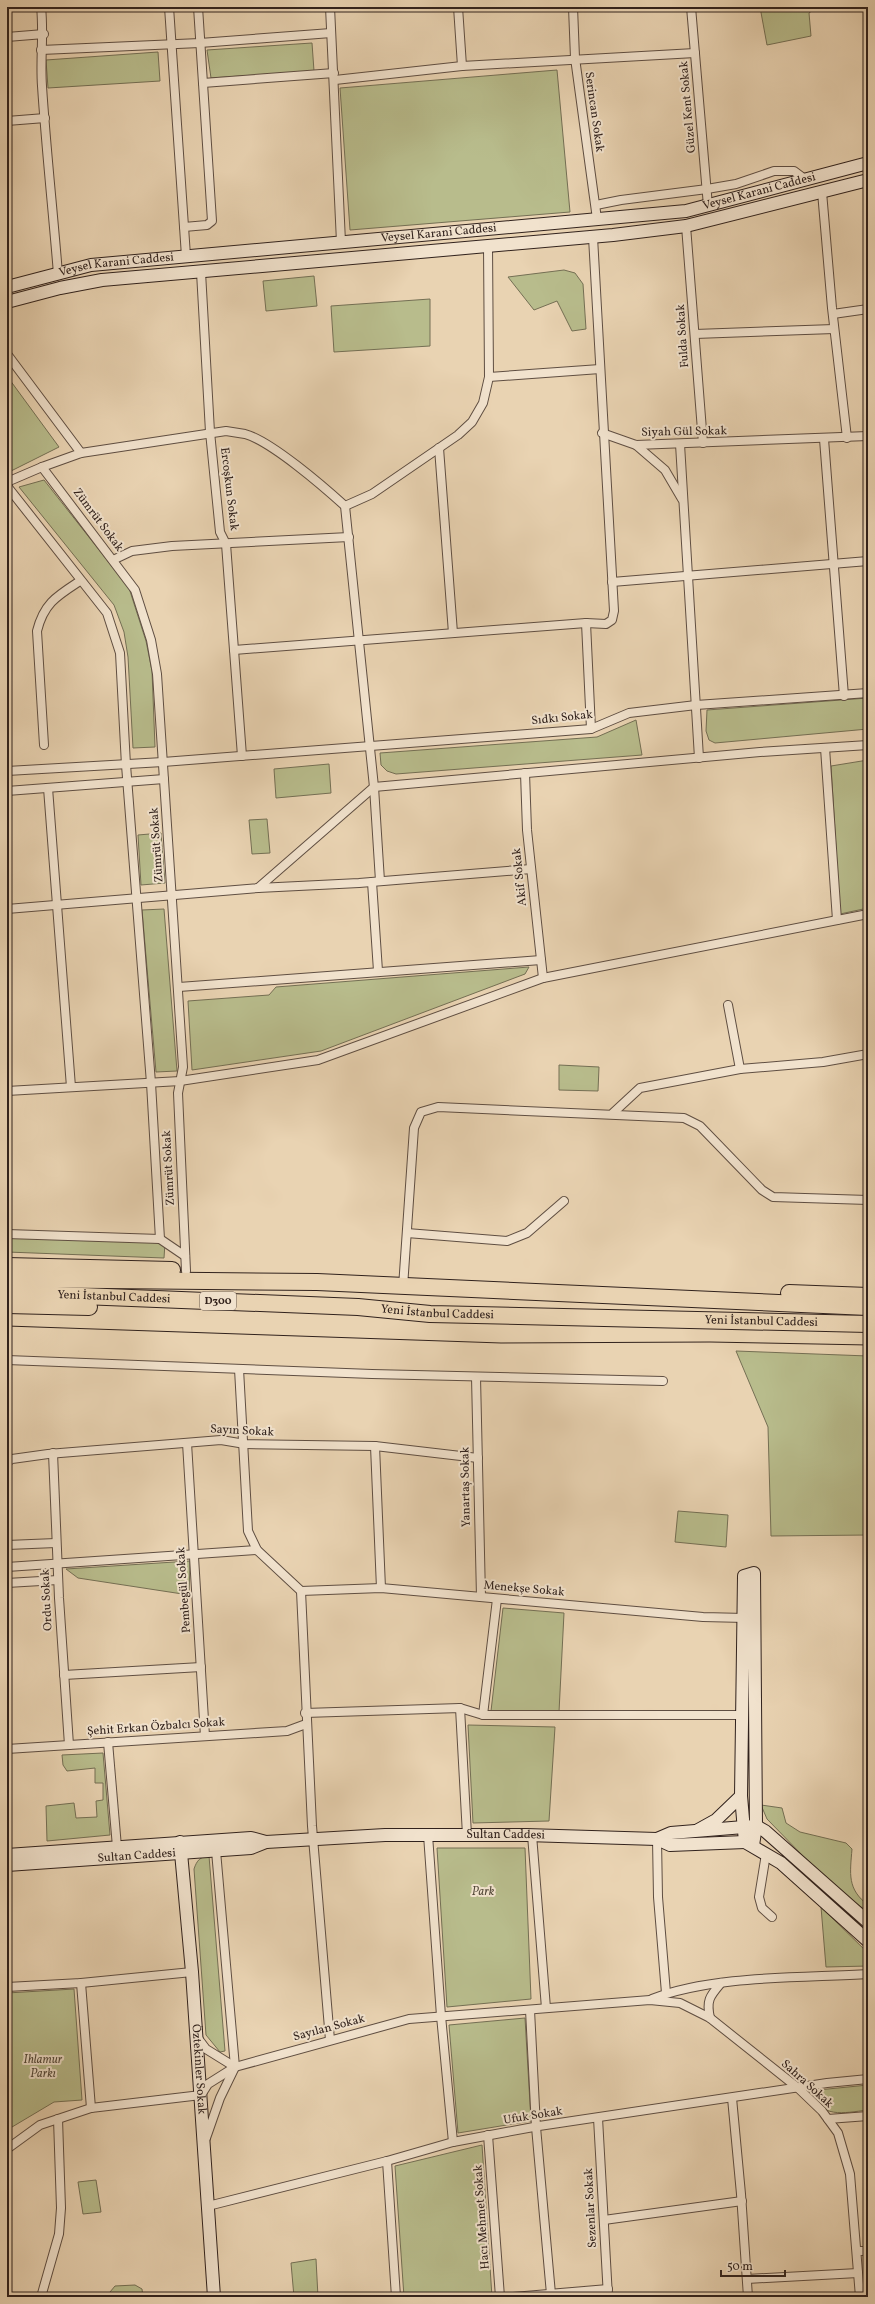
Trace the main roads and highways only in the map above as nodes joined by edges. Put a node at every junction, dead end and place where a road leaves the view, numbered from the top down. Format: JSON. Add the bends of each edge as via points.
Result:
{"nodes":[{"id":1,"x":7,"y":1266,"type":"edge"},
{"id":2,"x":7,"y":1279,"type":"edge"},
{"id":3,"x":318,"y":1282,"type":"junction"},
{"id":4,"x":7,"y":1293,"type":"edge"},
{"id":5,"x":552,"y":1294,"type":"junction"},
{"id":6,"x":868,"y":1296,"type":"edge"},
{"id":7,"x":7,"y":1305,"type":"edge"},
{"id":8,"x":868,"y":1307,"type":"edge"},
{"id":9,"x":430,"y":1314,"type":"junction"},
{"id":10,"x":549,"y":1316,"type":"junction"},
{"id":11,"x":868,"y":1324,"type":"edge"},
{"id":12,"x":868,"y":1334,"type":"edge"}],
"edges":[{"from":1,"to":3,"type":"highway","via":[[186,1263]]},
{"from":2,"to":3,"type":"highway","name":"Yeni İstanbul Caddesi","number":"D300"},
{"from":3,"to":5,"type":"highway","name":"Yeni İstanbul Caddesi","number":"D300"},
{"from":4,"to":9,"type":"highway","name":"Yeni İstanbul Caddesi","number":"D300","via":[[358,1307]]},
{"from":5,"to":6,"type":"highway","via":[[574,1289],[607,1288]]},
{"from":5,"to":8,"type":"highway","name":"Yeni İstanbul Caddesi"},
{"from":7,"to":9,"type":"highway","via":[[356,1316]]},
{"from":9,"to":10,"type":"highway","name":"Yeni İstanbul Caddesi","number":"D300"},
{"from":10,"to":11,"type":"highway","name":"Yeni İstanbul Caddesi"},
{"from":10,"to":12,"type":"highway","via":[[574,1322],[606,1325]]}]}
